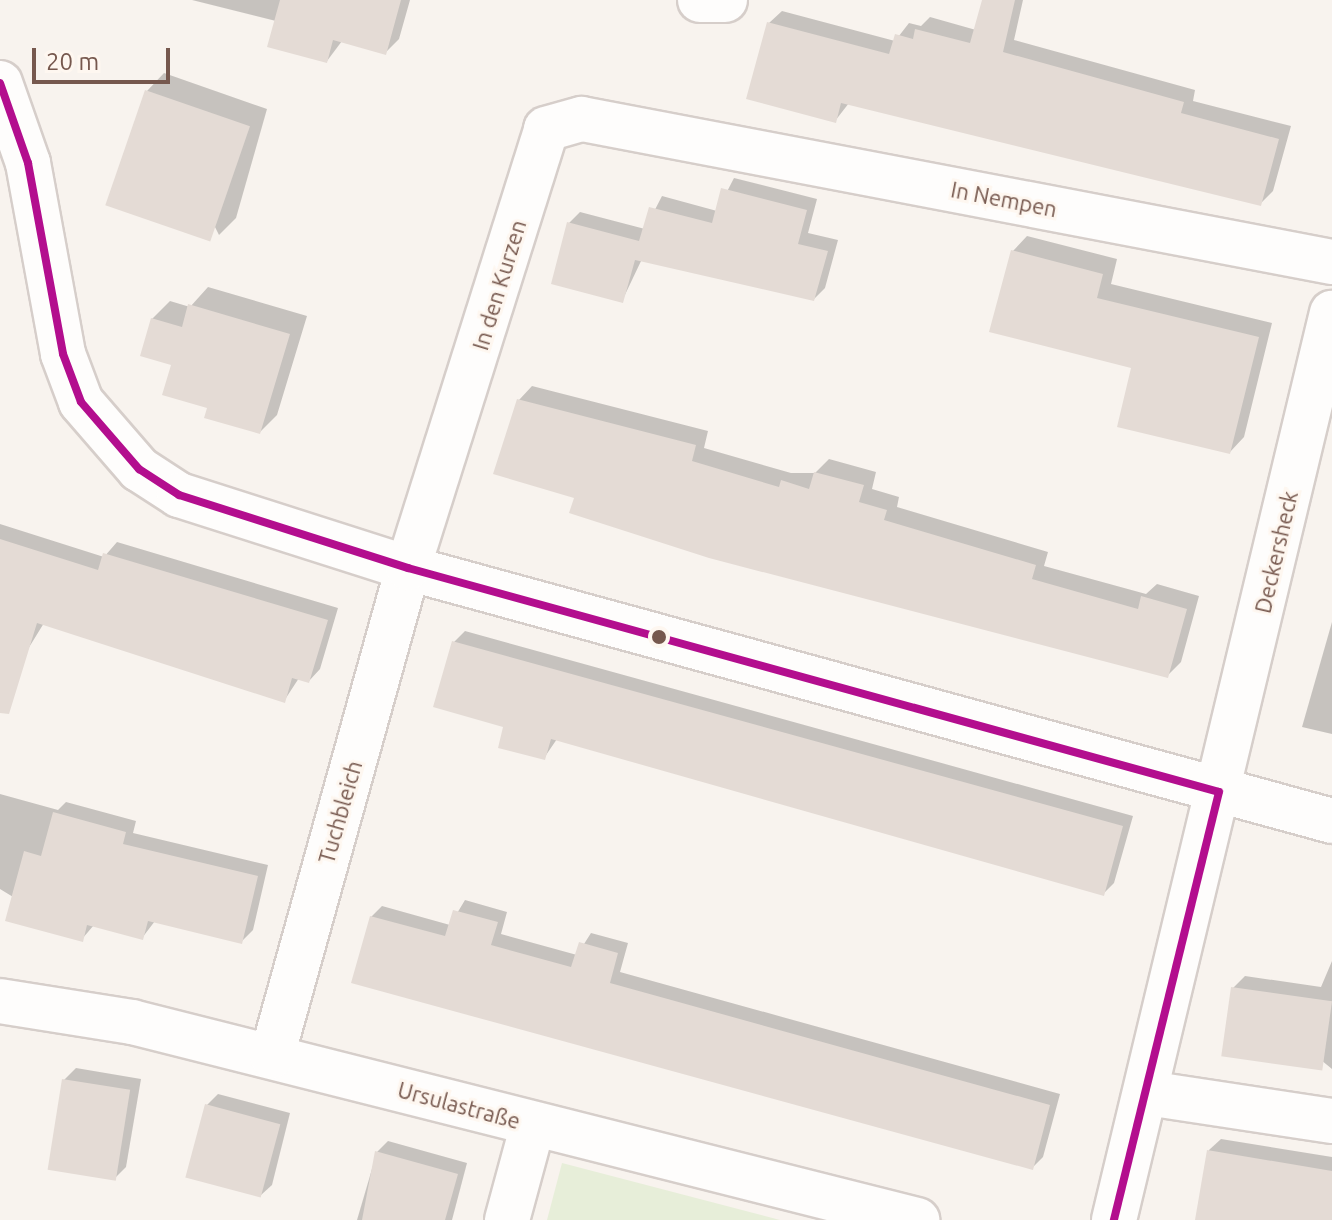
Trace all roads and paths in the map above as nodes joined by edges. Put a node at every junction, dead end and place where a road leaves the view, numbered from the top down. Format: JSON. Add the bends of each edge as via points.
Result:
{"nodes":[{"id":1,"x":0,"y":83,"type":"edge"},
{"id":2,"x":676,"y":136,"type":"joint"},
{"id":3,"x":1332,"y":262,"type":"edge"},
{"id":4,"x":1332,"y":313,"type":"edge"},
{"id":5,"x":408,"y":568,"type":"junction"},
{"id":6,"x":1219,"y":792,"type":"junction"},
{"id":7,"x":1332,"y":821,"type":"edge"},
{"id":8,"x":0,"y":1001,"type":"edge"},
{"id":9,"x":272,"y":1056,"type":"junction"},
{"id":10,"x":1147,"y":1093,"type":"junction"},
{"id":11,"x":1332,"y":1121,"type":"edge"},
{"id":12,"x":533,"y":1124,"type":"junction"},
{"id":13,"x":507,"y":1220,"type":"edge"},
{"id":14,"x":917,"y":1220,"type":"edge"},
{"id":15,"x":1114,"y":1220,"type":"edge"}],
"edges":[{"from":1,"to":5,"type":"street","via":[[28,163],[63,354],[81,402],[107,437],[179,495]]},
{"from":2,"to":3,"type":"street","name":"In Nempen"},
{"from":2,"to":5,"type":"street","name":"In den Kurzen","via":[[582,119],[546,129]]},
{"from":4,"to":6,"type":"street","name":"Deckersheck"},
{"from":5,"to":6,"type":"street"},
{"from":5,"to":9,"type":"street","name":"Tuchbleich"},
{"from":6,"to":7,"type":"street"},
{"from":6,"to":10,"type":"street","name":"Deckersheck"},
{"from":8,"to":9,"type":"street","name":"Ursulastraße"},
{"from":9,"to":12,"type":"street","name":"Ursulastraße"},
{"from":10,"to":11,"type":"street"},
{"from":10,"to":15,"type":"street","name":"Deckersheck"},
{"from":12,"to":13,"type":"street"},
{"from":12,"to":14,"type":"street","name":"Ursulastraße"}]}
